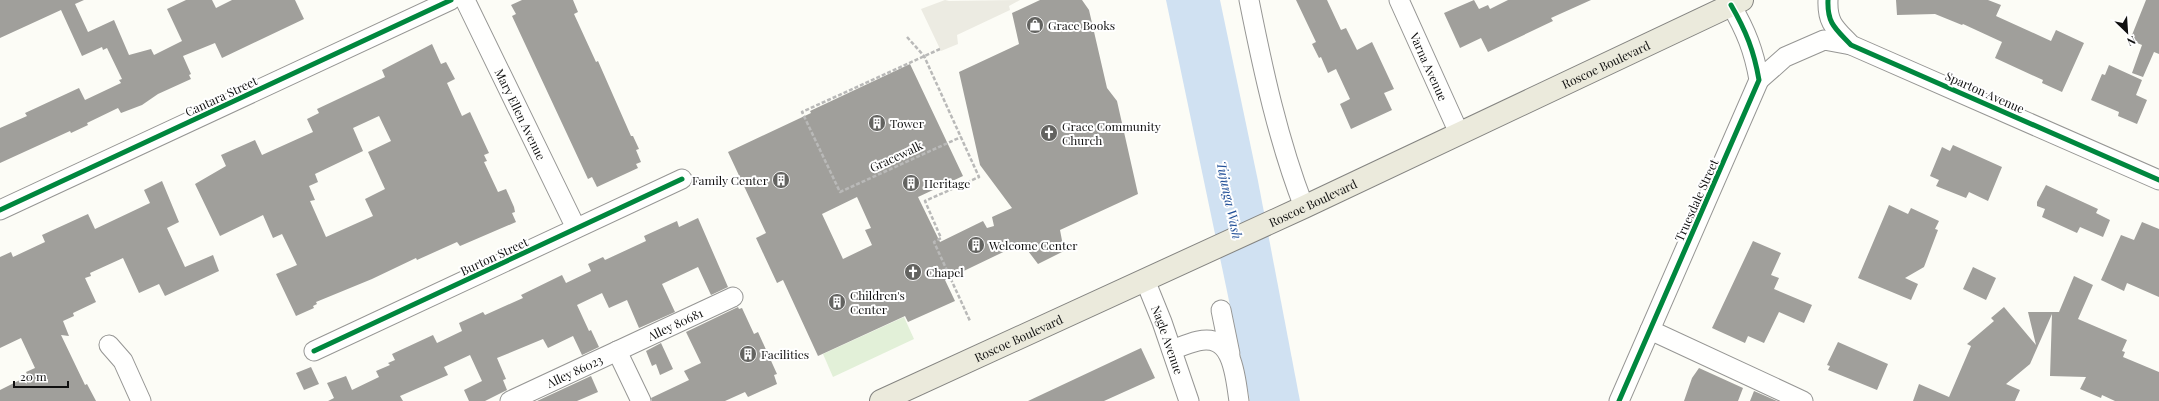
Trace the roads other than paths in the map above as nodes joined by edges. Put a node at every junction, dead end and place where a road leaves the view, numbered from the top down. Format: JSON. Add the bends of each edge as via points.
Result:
{"nodes":[{"id":1,"x":451,"y":0,"type":"edge"},
{"id":2,"x":465,"y":0,"type":"edge"},
{"id":3,"x":1249,"y":0,"type":"edge"},
{"id":4,"x":1399,"y":0,"type":"edge"},
{"id":5,"x":1828,"y":0,"type":"edge"},
{"id":6,"x":1737,"y":2,"type":"edge"},
{"id":7,"x":1851,"y":45,"type":"junction"},
{"id":8,"x":1759,"y":80,"type":"junction"},
{"id":9,"x":1459,"y":133,"type":"junction"},
{"id":10,"x":682,"y":179,"type":"dead end"},
{"id":11,"x":2159,"y":180,"type":"edge"},
{"id":12,"x":1298,"y":209,"type":"junction"},
{"id":13,"x":0,"y":210,"type":"edge"},
{"id":14,"x":576,"y":228,"type":"junction"},
{"id":15,"x":1145,"y":280,"type":"junction"},
{"id":16,"x":733,"y":297,"type":"dead end"},
{"id":17,"x":1221,"y":310,"type":"dead end"},
{"id":18,"x":1650,"y":330,"type":"junction"},
{"id":19,"x":109,"y":345,"type":"dead end"},
{"id":20,"x":314,"y":350,"type":"dead end"},
{"id":21,"x":1172,"y":350,"type":"junction"},
{"id":22,"x":617,"y":351,"type":"junction"},
{"id":23,"x":1230,"y":354,"type":"junction"},
{"id":24,"x":142,"y":401,"type":"edge"},
{"id":25,"x":510,"y":401,"type":"edge"},
{"id":26,"x":641,"y":401,"type":"edge"},
{"id":27,"x":881,"y":401,"type":"edge"},
{"id":28,"x":1189,"y":401,"type":"edge"},
{"id":29,"x":1239,"y":401,"type":"edge"},
{"id":30,"x":1619,"y":401,"type":"edge"},
{"id":31,"x":1803,"y":401,"type":"edge"}],
"edges":[{"from":1,"to":13,"type":"street","name":"Cantara Street"},
{"from":2,"to":14,"type":"street","name":"Mary Ellen Avenue"},
{"from":3,"to":12,"type":"street"},
{"from":4,"to":9,"type":"street","name":"Varna Avenue"},
{"from":5,"to":7,"type":"street","name":"Sparton Avenue","via":[[1832,26]]},
{"from":6,"to":8,"type":"street","via":[[1754,54]]},
{"from":6,"to":9,"type":"main road","name":"Roscoe Boulevard"},
{"from":7,"to":8,"type":"street","via":[[1824,40],[1785,57]]},
{"from":7,"to":11,"type":"street","name":"Sparton Avenue"},
{"from":8,"to":18,"type":"street","name":"Truesdale Street"},
{"from":9,"to":12,"type":"main road","name":"Roscoe Boulevard"},
{"from":10,"to":14,"type":"street","name":"Burton Street"},
{"from":12,"to":15,"type":"main road","name":"Roscoe Boulevard"},
{"from":14,"to":20,"type":"street","name":"Burton Street"},
{"from":15,"to":21,"type":"street","name":"Nagle Avenue"},
{"from":15,"to":27,"type":"main road","name":"Roscoe Boulevard"},
{"from":16,"to":22,"type":"street","name":"Alley 80681"},
{"from":17,"to":23,"type":"street"},
{"from":18,"to":30,"type":"street","name":"Truesdale Street"},
{"from":18,"to":31,"type":"street"},
{"from":19,"to":24,"type":"street","via":[[123,361]]},
{"from":21,"to":23,"type":"street","via":[[1211,340],[1222,344]]},
{"from":21,"to":28,"type":"street","name":"Nagle Avenue"},
{"from":22,"to":25,"type":"street","name":"Alley 86023"},
{"from":22,"to":26,"type":"street"},
{"from":23,"to":29,"type":"street"}]}
